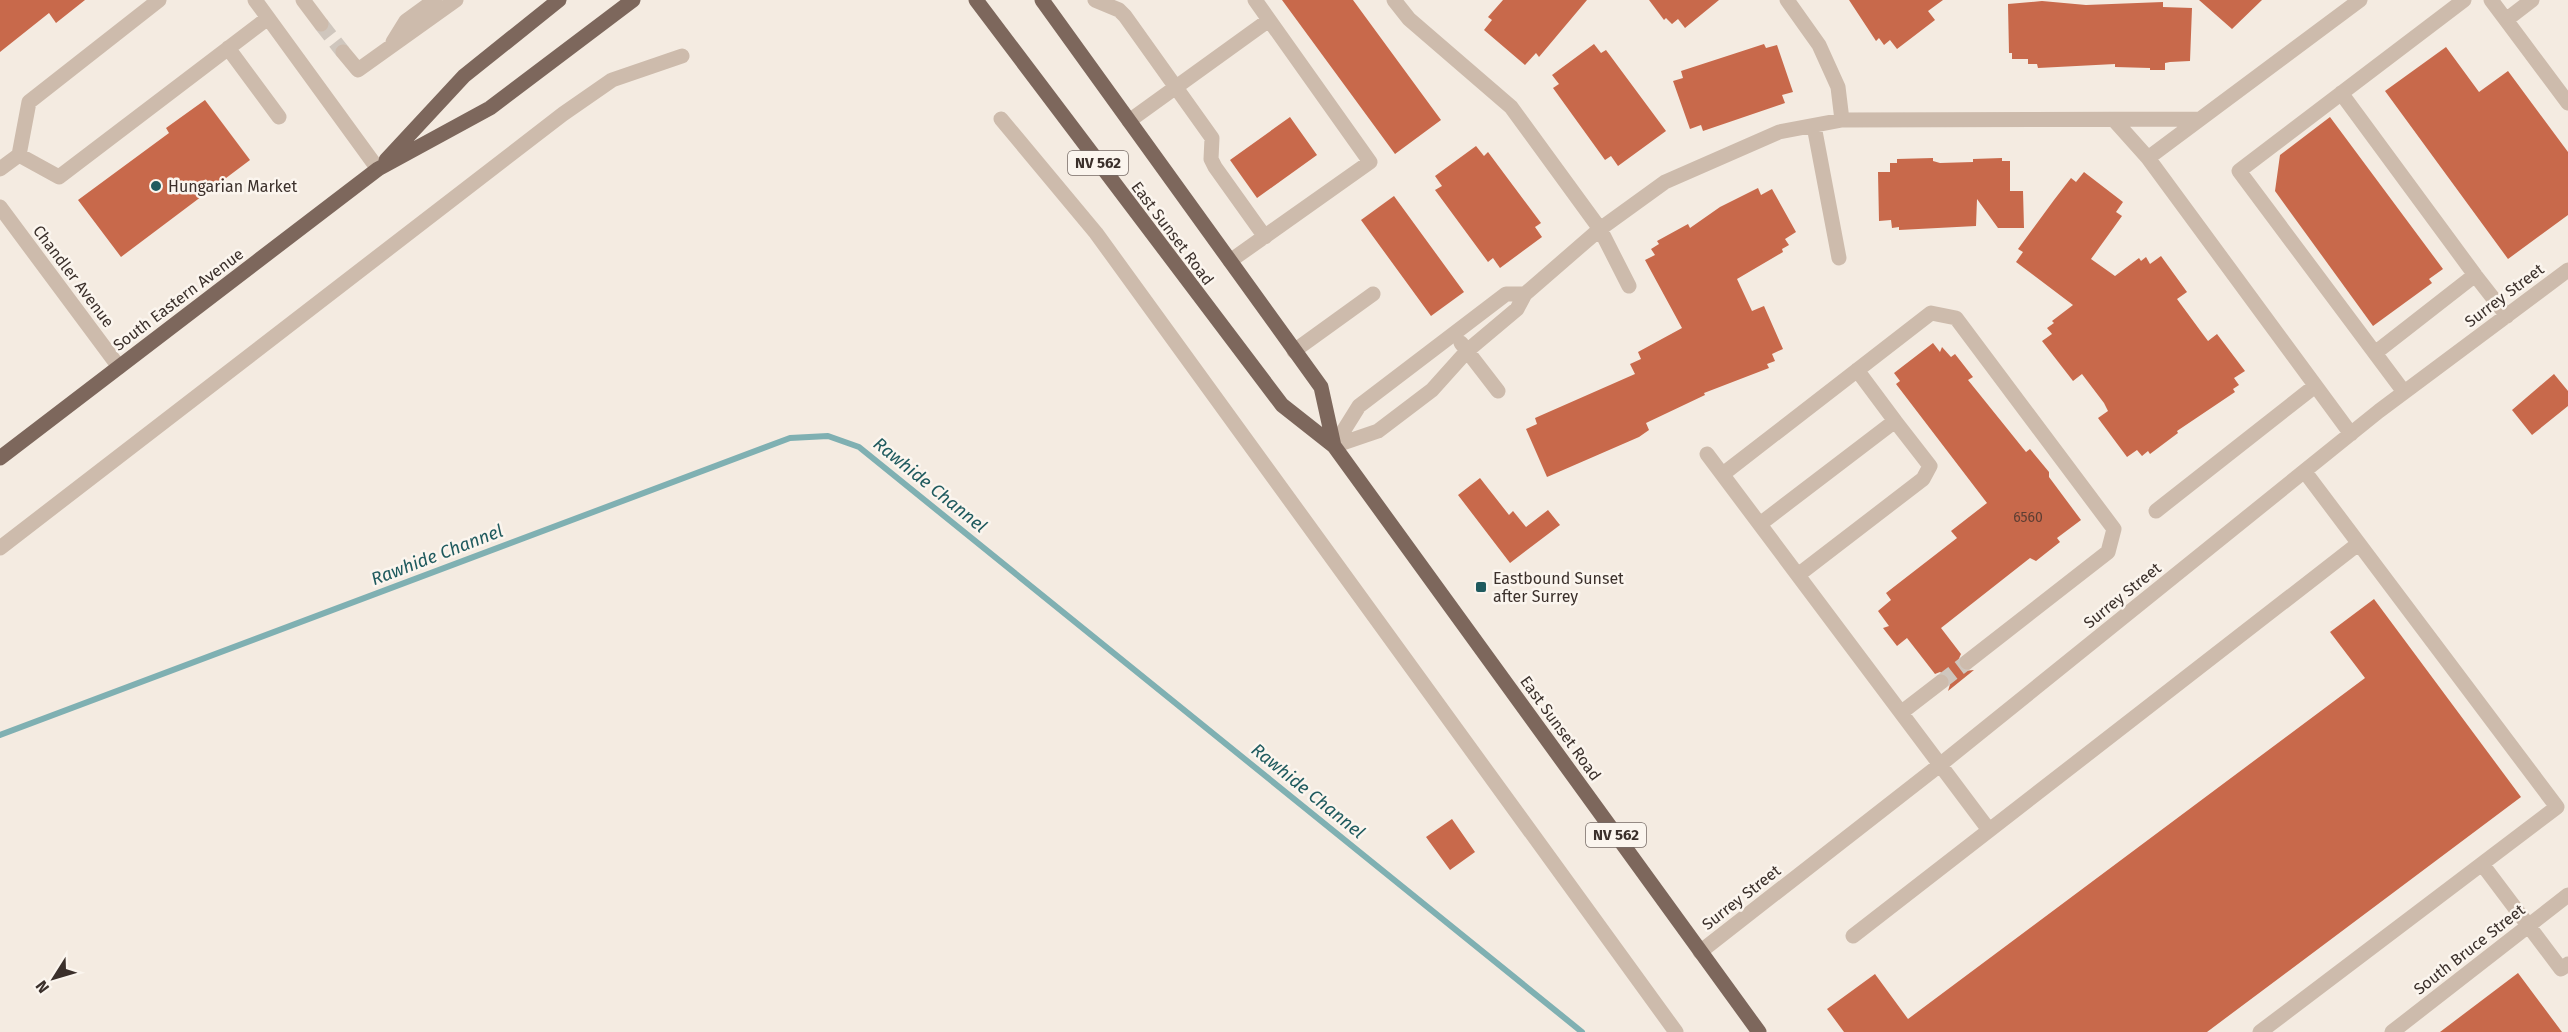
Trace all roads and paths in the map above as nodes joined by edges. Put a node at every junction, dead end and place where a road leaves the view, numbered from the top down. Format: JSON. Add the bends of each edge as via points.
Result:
{"nodes":[{"id":1,"x":159,"y":0,"type":"edge"},
{"id":2,"x":255,"y":0,"type":"edge"},
{"id":3,"x":303,"y":0,"type":"edge"},
{"id":4,"x":435,"y":0,"type":"edge"},
{"id":5,"x":456,"y":0,"type":"edge"},
{"id":6,"x":559,"y":0,"type":"edge"},
{"id":7,"x":633,"y":0,"type":"edge"},
{"id":8,"x":976,"y":0,"type":"edge"},
{"id":9,"x":1042,"y":0,"type":"edge"},
{"id":10,"x":1255,"y":0,"type":"edge"},
{"id":11,"x":1395,"y":0,"type":"edge"},
{"id":12,"x":1787,"y":0,"type":"edge"},
{"id":13,"x":2360,"y":0,"type":"edge"},
{"id":14,"x":2464,"y":0,"type":"edge"},
{"id":15,"x":2491,"y":0,"type":"edge"},
{"id":16,"x":2532,"y":0,"type":"edge"},
{"id":17,"x":1102,"y":1,"type":"edge"},
{"id":18,"x":268,"y":18,"type":"junction"},
{"id":19,"x":1269,"y":20,"type":"junction"},
{"id":20,"x":2506,"y":20,"type":"junction"},
{"id":21,"x":321,"y":24,"type":"tunnel mouth"},
{"id":22,"x":390,"y":47,"type":"junction"},
{"id":23,"x":228,"y":48,"type":"junction"},
{"id":24,"x":343,"y":52,"type":"tunnel mouth"},
{"id":25,"x":682,"y":56,"type":"dead end"},
{"id":26,"x":1177,"y":86,"type":"junction"},
{"id":27,"x":2341,"y":93,"type":"junction"},
{"id":28,"x":2568,"y":103,"type":"edge"},
{"id":29,"x":279,"y":117,"type":"dead end"},
{"id":30,"x":1001,"y":119,"type":"dead end"},
{"id":31,"x":1842,"y":120,"type":"junction"},
{"id":32,"x":2114,"y":120,"type":"junction"},
{"id":33,"x":2200,"y":120,"type":"junction"},
{"id":34,"x":1129,"y":121,"type":"junction"},
{"id":35,"x":1814,"y":126,"type":"junction"},
{"id":36,"x":19,"y":155,"type":"junction"},
{"id":37,"x":2148,"y":158,"type":"junction"},
{"id":38,"x":0,"y":169,"type":"edge"},
{"id":39,"x":378,"y":169,"type":"junction"},
{"id":40,"x":0,"y":207,"type":"edge"},
{"id":41,"x":1600,"y":229,"type":"junction"},
{"id":42,"x":1264,"y":237,"type":"junction"},
{"id":43,"x":1839,"y":258,"type":"dead end"},
{"id":44,"x":1230,"y":261,"type":"junction"},
{"id":45,"x":2568,"y":270,"type":"edge"},
{"id":46,"x":2475,"y":275,"type":"junction"},
{"id":47,"x":1629,"y":286,"type":"dead end"},
{"id":48,"x":1373,"y":294,"type":"dead end"},
{"id":49,"x":1525,"y":294,"type":"junction"},
{"id":50,"x":2507,"y":316,"type":"junction"},
{"id":51,"x":1454,"y":334,"type":"junction"},
{"id":52,"x":1294,"y":351,"type":"junction"},
{"id":53,"x":1467,"y":351,"type":"junction"},
{"id":54,"x":2375,"y":353,"type":"junction"},
{"id":55,"x":119,"y":367,"type":"junction"},
{"id":56,"x":1857,"y":370,"type":"junction"},
{"id":57,"x":2315,"y":386,"type":"junction"},
{"id":58,"x":1498,"y":391,"type":"dead end"},
{"id":59,"x":2404,"y":392,"type":"junction"},
{"id":60,"x":1895,"y":421,"type":"junction"},
{"id":61,"x":2350,"y":434,"type":"junction"},
{"id":62,"x":1334,"y":446,"type":"junction"},
{"id":63,"x":1707,"y":454,"type":"dead end"},
{"id":64,"x":0,"y":458,"type":"edge"},
{"id":65,"x":2305,"y":471,"type":"junction"},
{"id":66,"x":1723,"y":474,"type":"junction"},
{"id":67,"x":2156,"y":511,"type":"dead end"},
{"id":68,"x":1760,"y":524,"type":"junction"},
{"id":69,"x":2358,"y":544,"type":"junction"},
{"id":70,"x":0,"y":548,"type":"edge"},
{"id":71,"x":1798,"y":575,"type":"junction"},
{"id":72,"x":1967,"y":662,"type":"tunnel mouth"},
{"id":73,"x":1941,"y":682,"type":"tunnel mouth"},
{"id":74,"x":1902,"y":712,"type":"junction"},
{"id":75,"x":1941,"y":764,"type":"junction"},
{"id":76,"x":1989,"y":830,"type":"junction"},
{"id":77,"x":2482,"y":864,"type":"junction"},
{"id":78,"x":2568,"y":895,"type":"edge"},
{"id":79,"x":2529,"y":925,"type":"junction"},
{"id":80,"x":1853,"y":936,"type":"dead end"},
{"id":81,"x":1700,"y":952,"type":"junction"},
{"id":82,"x":2566,"y":971,"type":"edge"},
{"id":83,"x":1676,"y":1032,"type":"edge"},
{"id":84,"x":1759,"y":1032,"type":"edge"},
{"id":85,"x":2260,"y":1032,"type":"edge"},
{"id":86,"x":2392,"y":1032,"type":"edge"}],
"edges":[{"from":1,"to":36,"type":"street","via":[[29,102]]},
{"from":2,"to":18,"type":"street"},
{"from":3,"to":21,"type":"street"},
{"from":4,"to":22,"type":"street","via":[[406,21]]},
{"from":5,"to":22,"type":"street"},
{"from":6,"to":39,"type":"main road","name":"South Eastern Avenue","via":[[464,76]]},
{"from":7,"to":39,"type":"main road","name":"South Eastern Avenue","via":[[490,108]]},
{"from":8,"to":62,"type":"main road","name":"East Sunset Road","number":"NV 562","via":[[1282,405]]},
{"from":9,"to":34,"type":"main road","name":"East Sunset Road","number":"NV 562"},
{"from":10,"to":19,"type":"street"},
{"from":11,"to":41,"type":"street","via":[[1409,19],[1511,107]]},
{"from":12,"to":31,"type":"street","via":[[1819,45],[1838,87]]},
{"from":13,"to":33,"type":"street"},
{"from":14,"to":27,"type":"street"},
{"from":15,"to":20,"type":"street"},
{"from":16,"to":20,"type":"street"},
{"from":17,"to":26,"type":"street","via":[[1125,16]]},
{"from":18,"to":23,"type":"street"},
{"from":18,"to":39,"type":"street"},
{"from":19,"to":26,"type":"street"},
{"from":19,"to":42,"type":"street","via":[[1370,162]]},
{"from":20,"to":28,"type":"street"},
{"from":22,"to":24,"type":"street","via":[[358,70]]},
{"from":23,"to":29,"type":"street"},
{"from":23,"to":36,"type":"street","via":[[59,177]]},
{"from":25,"to":70,"type":"street","via":[[612,80],[562,114]]},
{"from":26,"to":34,"type":"street"},
{"from":26,"to":42,"type":"street","via":[[1212,138],[1211,159],[1215,167]]},
{"from":27,"to":46,"type":"street"},
{"from":27,"to":54,"type":"street","via":[[2239,171]]},
{"from":30,"to":83,"type":"street","via":[[1096,232]]},
{"from":31,"to":32,"type":"street"},
{"from":31,"to":35,"type":"street"},
{"from":32,"to":33,"type":"street"},
{"from":32,"to":37,"type":"street"},
{"from":33,"to":37,"type":"street"},
{"from":34,"to":44,"type":"main road","name":"East Sunset Road","number":"NV 562"},
{"from":35,"to":41,"type":"street","via":[[1779,132],[1665,182]]},
{"from":35,"to":43,"type":"street"},
{"from":36,"to":38,"type":"street"},
{"from":37,"to":57,"type":"street"},
{"from":39,"to":55,"type":"main road","name":"South Eastern Avenue"},
{"from":40,"to":55,"type":"street","name":"Chandler Avenue"},
{"from":41,"to":47,"type":"street"},
{"from":41,"to":49,"type":"street"},
{"from":42,"to":44,"type":"street"},
{"from":44,"to":52,"type":"main road","name":"East Sunset Road","number":"NV 562"},
{"from":45,"to":50,"type":"street","name":"Surrey Street"},
{"from":46,"to":50,"type":"street"},
{"from":46,"to":54,"type":"street"},
{"from":48,"to":52,"type":"street"},
{"from":49,"to":51,"type":"street","via":[[1506,294]]},
{"from":49,"to":53,"type":"street","via":[[1517,309]]},
{"from":50,"to":59,"type":"street","name":"Surrey Street"},
{"from":51,"to":53,"type":"street"},
{"from":51,"to":62,"type":"street","via":[[1359,406]]},
{"from":52,"to":62,"type":"main road","name":"East Sunset Road","number":"NV 562","via":[[1321,387]]},
{"from":53,"to":58,"type":"street"},
{"from":53,"to":62,"type":"street","via":[[1432,390],[1377,431]]},
{"from":54,"to":59,"type":"street"},
{"from":55,"to":64,"type":"main road","name":"South Eastern Avenue"},
{"from":56,"to":60,"type":"street"},
{"from":56,"to":66,"type":"street"},
{"from":56,"to":72,"type":"street","via":[[1931,313],[1956,318],[2114,529],[2108,552]]},
{"from":57,"to":61,"type":"street"},
{"from":57,"to":67,"type":"street"},
{"from":59,"to":61,"type":"street","name":"Surrey Street"},
{"from":60,"to":68,"type":"street"},
{"from":60,"to":71,"type":"street","via":[[1930,466],[1923,479]]},
{"from":61,"to":65,"type":"street","name":"Surrey Street"},
{"from":62,"to":81,"type":"main road","name":"East Sunset Road","number":"NV 562"},
{"from":63,"to":66,"type":"street"},
{"from":65,"to":69,"type":"street"},
{"from":65,"to":75,"type":"street","name":"Surrey Street"},
{"from":66,"to":68,"type":"street"},
{"from":68,"to":71,"type":"street"},
{"from":69,"to":76,"type":"street"},
{"from":69,"to":77,"type":"street","via":[[2557,807]]},
{"from":71,"to":74,"type":"street"},
{"from":73,"to":74,"type":"street"},
{"from":74,"to":75,"type":"street"},
{"from":75,"to":76,"type":"street"},
{"from":75,"to":81,"type":"street","name":"Surrey Street"},
{"from":76,"to":80,"type":"street"},
{"from":77,"to":79,"type":"street"},
{"from":77,"to":85,"type":"street"},
{"from":78,"to":79,"type":"street","name":"South Bruce Street"},
{"from":79,"to":82,"type":"street"},
{"from":79,"to":86,"type":"street","name":"South Bruce Street"},
{"from":81,"to":84,"type":"main road","name":"East Sunset Road","number":"NV 562"}]}
